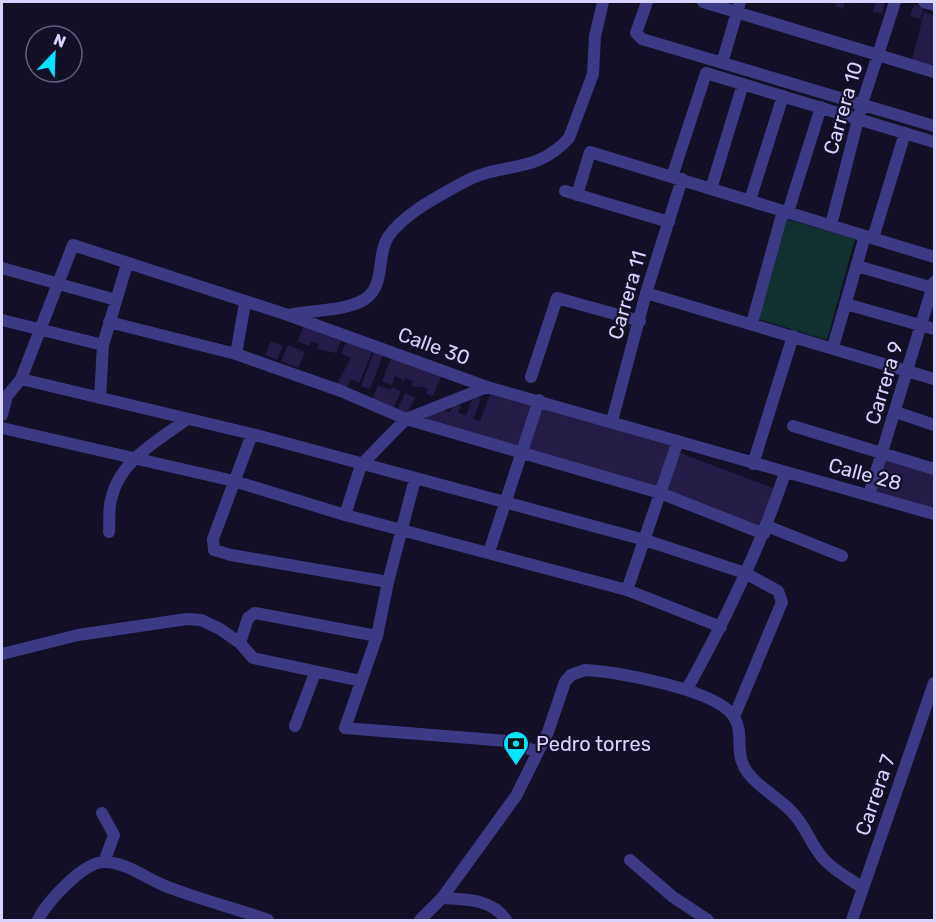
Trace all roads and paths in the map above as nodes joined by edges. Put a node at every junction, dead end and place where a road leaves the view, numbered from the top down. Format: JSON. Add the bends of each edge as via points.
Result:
{"nodes":[{"id":1,"x":603,"y":2,"type":"edge"},
{"id":2,"x":647,"y":2,"type":"edge"},
{"id":3,"x":704,"y":2,"type":"edge"},
{"id":4,"x":895,"y":2,"type":"edge"},
{"id":5,"x":924,"y":2,"type":"edge"},
{"id":6,"x":934,"y":5,"type":"edge"},
{"id":7,"x":738,"y":7,"type":"edge"},
{"id":8,"x":878,"y":55,"type":"junction"},
{"id":9,"x":722,"y":63,"type":"junction"},
{"id":10,"x":934,"y":72,"type":"edge"},
{"id":11,"x":743,"y":84,"type":"junction"},
{"id":12,"x":783,"y":96,"type":"junction"},
{"id":13,"x":862,"y":104,"type":"junction"},
{"id":14,"x":821,"y":107,"type":"junction"},
{"id":15,"x":860,"y":119,"type":"junction"},
{"id":16,"x":934,"y":126,"type":"edge"},
{"id":17,"x":905,"y":133,"type":"junction"},
{"id":18,"x":934,"y":142,"type":"edge"},
{"id":19,"x":677,"y":178,"type":"junction"},
{"id":20,"x":711,"y":189,"type":"junction"},
{"id":21,"x":750,"y":200,"type":"junction"},
{"id":22,"x":785,"y":211,"type":"junction"},
{"id":23,"x":669,"y":222,"type":"junction"},
{"id":24,"x":831,"y":225,"type":"junction"},
{"id":25,"x":869,"y":237,"type":"junction"},
{"id":26,"x":934,"y":256,"type":"edge"},
{"id":27,"x":127,"y":264,"type":"junction"},
{"id":28,"x":857,"y":266,"type":"junction"},
{"id":29,"x":2,"y":268,"type":"edge"},
{"id":30,"x":56,"y":284,"type":"junction"},
{"id":31,"x":934,"y":285,"type":"edge"},
{"id":32,"x":646,"y":293,"type":"junction"},
{"id":33,"x":116,"y":300,"type":"junction"},
{"id":34,"x":245,"y":303,"type":"junction"},
{"id":35,"x":846,"y":304,"type":"junction"},
{"id":36,"x":288,"y":315,"type":"junction"},
{"id":37,"x":2,"y":320,"type":"edge"},
{"id":38,"x":640,"y":321,"type":"junction"},
{"id":39,"x":109,"y":322,"type":"junction"},
{"id":40,"x":752,"y":323,"type":"junction"},
{"id":41,"x":922,"y":325,"type":"junction"},
{"id":42,"x":934,"y":330,"type":"edge"},
{"id":43,"x":41,"y":331,"type":"junction"},
{"id":44,"x":793,"y":336,"type":"junction"},
{"id":45,"x":103,"y":345,"type":"junction"},
{"id":46,"x":834,"y":347,"type":"junction"},
{"id":47,"x":236,"y":354,"type":"junction"},
{"id":48,"x":908,"y":370,"type":"junction"},
{"id":49,"x":531,"y":377,"type":"dead end"},
{"id":50,"x":21,"y":379,"type":"junction"},
{"id":51,"x":934,"y":379,"type":"edge"},
{"id":52,"x":487,"y":387,"type":"junction"},
{"id":53,"x":100,"y":398,"type":"junction"},
{"id":54,"x":539,"y":400,"type":"junction"},
{"id":55,"x":896,"y":412,"type":"junction"},
{"id":56,"x":2,"y":415,"type":"edge"},
{"id":57,"x":406,"y":419,"type":"junction"},
{"id":58,"x":186,"y":420,"type":"junction"},
{"id":59,"x":612,"y":420,"type":"junction"},
{"id":60,"x":934,"y":425,"type":"edge"},
{"id":61,"x":793,"y":426,"type":"dead end"},
{"id":62,"x":2,"y":428,"type":"edge"},
{"id":63,"x":252,"y":434,"type":"junction"},
{"id":64,"x":678,"y":441,"type":"junction"},
{"id":65,"x":884,"y":452,"type":"junction"},
{"id":66,"x":520,"y":453,"type":"junction"},
{"id":67,"x":134,"y":457,"type":"junction"},
{"id":68,"x":753,"y":464,"type":"junction"},
{"id":69,"x":361,"y":465,"type":"junction"},
{"id":70,"x":934,"y":469,"type":"edge"},
{"id":71,"x":785,"y":473,"type":"junction"},
{"id":72,"x":416,"y":479,"type":"junction"},
{"id":73,"x":234,"y":482,"type":"junction"},
{"id":74,"x":660,"y":493,"type":"junction"},
{"id":75,"x":868,"y":495,"type":"junction"},
{"id":76,"x":504,"y":502,"type":"junction"},
{"id":77,"x":934,"y":514,"type":"edge"},
{"id":78,"x":345,"y":515,"type":"junction"},
{"id":79,"x":401,"y":530,"type":"junction"},
{"id":80,"x":765,"y":530,"type":"junction"},
{"id":81,"x":109,"y":532,"type":"dead end"},
{"id":82,"x":645,"y":540,"type":"junction"},
{"id":83,"x":489,"y":552,"type":"junction"},
{"id":84,"x":842,"y":556,"type":"dead end"},
{"id":85,"x":745,"y":573,"type":"junction"},
{"id":86,"x":388,"y":582,"type":"junction"},
{"id":87,"x":627,"y":590,"type":"junction"},
{"id":88,"x":721,"y":627,"type":"junction"},
{"id":89,"x":377,"y":636,"type":"junction"},
{"id":90,"x":240,"y":644,"type":"junction"},
{"id":91,"x":2,"y":654,"type":"edge"},
{"id":92,"x":315,"y":673,"type":"junction"},
{"id":93,"x":362,"y":681,"type":"junction"},
{"id":94,"x":934,"y":683,"type":"edge"},
{"id":95,"x":687,"y":689,"type":"junction"},
{"id":96,"x":734,"y":717,"type":"junction"},
{"id":97,"x":296,"y":726,"type":"dead end"},
{"id":98,"x":538,"y":752,"type":"junction"},
{"id":99,"x":102,"y":813,"type":"dead end"},
{"id":100,"x":630,"y":860,"type":"dead end"},
{"id":101,"x":104,"y":862,"type":"junction"},
{"id":102,"x":861,"y":887,"type":"junction"},
{"id":103,"x":442,"y":898,"type":"junction"},
{"id":104,"x":38,"y":921,"type":"edge"},
{"id":105,"x":268,"y":921,"type":"edge"},
{"id":106,"x":420,"y":921,"type":"edge"},
{"id":107,"x":506,"y":921,"type":"edge"},
{"id":108,"x":708,"y":921,"type":"edge"},
{"id":109,"x":852,"y":921,"type":"edge"}],
"edges":[{"from":1,"to":36,"type":"street","via":[[595,36],[593,74],[569,138],[562,146],[536,163],[468,180],[406,218],[388,237],[378,282],[366,299]]},
{"from":2,"to":9,"type":"street","via":[[638,37]]},
{"from":3,"to":7,"type":"street"},
{"from":4,"to":8,"type":"street","name":"Carrera 10"},
{"from":5,"to":6,"type":"street"},
{"from":7,"to":8,"type":"street"},
{"from":7,"to":9,"type":"street"},
{"from":8,"to":10,"type":"street"},
{"from":8,"to":13,"type":"street","name":"Carrera 10"},
{"from":9,"to":13,"type":"street"},
{"from":11,"to":12,"type":"street"},
{"from":11,"to":19,"type":"street","name":"Carrera 11","via":[[706,73]]},
{"from":11,"to":20,"type":"street"},
{"from":12,"to":14,"type":"street"},
{"from":12,"to":21,"type":"street"},
{"from":13,"to":15,"type":"street","name":"Carrera 10"},
{"from":13,"to":16,"type":"street"},
{"from":14,"to":15,"type":"street"},
{"from":14,"to":22,"type":"street"},
{"from":15,"to":17,"type":"street"},
{"from":15,"to":24,"type":"street","name":"Carrera 10"},
{"from":17,"to":18,"type":"street"},
{"from":17,"to":25,"type":"street"},
{"from":19,"to":20,"type":"street"},
{"from":19,"to":23,"type":"street","name":"Carrera 11"},
{"from":19,"to":23,"type":"street","via":[[590,152],[571,193]]},
{"from":20,"to":21,"type":"street"},
{"from":21,"to":22,"type":"street"},
{"from":22,"to":24,"type":"street"},
{"from":22,"to":40,"type":"street"},
{"from":23,"to":32,"type":"street","name":"Carrera 11"},
{"from":24,"to":25,"type":"street"},
{"from":25,"to":26,"type":"street"},
{"from":25,"to":28,"type":"street"},
{"from":27,"to":30,"type":"street","name":"Calle 30","via":[[73,245]]},
{"from":27,"to":33,"type":"street"},
{"from":27,"to":34,"type":"street","name":"Calle 30"},
{"from":28,"to":31,"type":"street"},
{"from":28,"to":35,"type":"street"},
{"from":29,"to":30,"type":"street"},
{"from":30,"to":33,"type":"street"},
{"from":30,"to":43,"type":"street"},
{"from":31,"to":41,"type":"street","name":"Carrera 9"},
{"from":32,"to":38,"type":"street","name":"Carrera 11"},
{"from":32,"to":40,"type":"street"},
{"from":33,"to":39,"type":"street"},
{"from":34,"to":36,"type":"street","name":"Calle 30"},
{"from":34,"to":47,"type":"street"},
{"from":35,"to":41,"type":"street"},
{"from":35,"to":46,"type":"street"},
{"from":36,"to":52,"type":"street","name":"Calle 30"},
{"from":37,"to":43,"type":"street"},
{"from":38,"to":49,"type":"street","via":[[557,298]]},
{"from":38,"to":59,"type":"street","name":"Carrera 11"},
{"from":39,"to":45,"type":"street"},
{"from":39,"to":47,"type":"street"},
{"from":40,"to":44,"type":"street"},
{"from":41,"to":42,"type":"street"},
{"from":41,"to":48,"type":"street","name":"Carrera 9"},
{"from":43,"to":45,"type":"street"},
{"from":43,"to":50,"type":"street"},
{"from":44,"to":46,"type":"street"},
{"from":44,"to":68,"type":"street"},
{"from":45,"to":53,"type":"street"},
{"from":46,"to":48,"type":"street"},
{"from":47,"to":57,"type":"street"},
{"from":48,"to":51,"type":"street"},
{"from":48,"to":55,"type":"street","name":"Carrera 9"},
{"from":50,"to":53,"type":"street"},
{"from":50,"to":56,"type":"street","via":[[7,396]]},
{"from":52,"to":54,"type":"street","name":"Calle 30"},
{"from":52,"to":57,"type":"street"},
{"from":53,"to":58,"type":"street"},
{"from":54,"to":59,"type":"street","name":"Calle 30"},
{"from":54,"to":66,"type":"street"},
{"from":55,"to":60,"type":"street"},
{"from":55,"to":65,"type":"street","name":"Carrera 9"},
{"from":57,"to":66,"type":"street"},
{"from":57,"to":69,"type":"street"},
{"from":58,"to":63,"type":"street"},
{"from":58,"to":67,"type":"street"},
{"from":59,"to":64,"type":"street","name":"Calle 30"},
{"from":61,"to":65,"type":"street"},
{"from":62,"to":67,"type":"street"},
{"from":63,"to":69,"type":"street"},
{"from":63,"to":73,"type":"street"},
{"from":64,"to":68,"type":"street","name":"Calle 30"},
{"from":64,"to":74,"type":"street"},
{"from":65,"to":70,"type":"street"},
{"from":65,"to":75,"type":"street","name":"Carrera 9"},
{"from":66,"to":74,"type":"street"},
{"from":66,"to":76,"type":"street"},
{"from":67,"to":73,"type":"street"},
{"from":67,"to":81,"type":"street","via":[[122,472],[111,499]]},
{"from":68,"to":71,"type":"street","name":"Calle 30"},
{"from":69,"to":72,"type":"street"},
{"from":69,"to":78,"type":"street"},
{"from":71,"to":75,"type":"street","name":"Calle 28"},
{"from":71,"to":80,"type":"street"},
{"from":72,"to":76,"type":"street"},
{"from":72,"to":79,"type":"street"},
{"from":73,"to":78,"type":"street"},
{"from":73,"to":86,"type":"street","via":[[213,539],[214,549]]},
{"from":74,"to":80,"type":"street"},
{"from":74,"to":82,"type":"street"},
{"from":75,"to":77,"type":"street","name":"Calle 28"},
{"from":76,"to":82,"type":"street"},
{"from":76,"to":83,"type":"street"},
{"from":78,"to":79,"type":"street"},
{"from":79,"to":83,"type":"street"},
{"from":79,"to":86,"type":"street"},
{"from":80,"to":84,"type":"street"},
{"from":80,"to":85,"type":"street"},
{"from":82,"to":85,"type":"street"},
{"from":82,"to":87,"type":"street"},
{"from":83,"to":87,"type":"street"},
{"from":85,"to":88,"type":"street"},
{"from":85,"to":96,"type":"street","via":[[778,591],[782,602]]},
{"from":86,"to":89,"type":"street"},
{"from":87,"to":88,"type":"street"},
{"from":88,"to":95,"type":"street"},
{"from":89,"to":90,"type":"street","via":[[255,613],[248,618]]},
{"from":89,"to":93,"type":"street"},
{"from":90,"to":91,"type":"street","via":[[201,620],[187,619],[78,635]]},
{"from":90,"to":92,"type":"street","via":[[253,658]]},
{"from":92,"to":93,"type":"street"},
{"from":92,"to":97,"type":"street"},
{"from":93,"to":98,"type":"street","via":[[345,728],[507,741]]},
{"from":94,"to":102,"type":"street","name":"Carrera 7"},
{"from":95,"to":96,"type":"street"},
{"from":95,"to":98,"type":"street","via":[[592,670],[577,671],[565,682]]},
{"from":96,"to":102,"type":"street","via":[[738,757],[747,773],[792,812],[823,859]]},
{"from":98,"to":103,"type":"street","via":[[502,820]]},
{"from":99,"to":101,"type":"street","via":[[114,835]]},
{"from":100,"to":108,"type":"street"},
{"from":101,"to":104,"type":"street","via":[[83,871],[50,899]]},
{"from":101,"to":105,"type":"street"},
{"from":102,"to":109,"type":"street","name":"Carrera 7"},
{"from":103,"to":106,"type":"street"},
{"from":103,"to":107,"type":"street","via":[[486,903]]}]}
